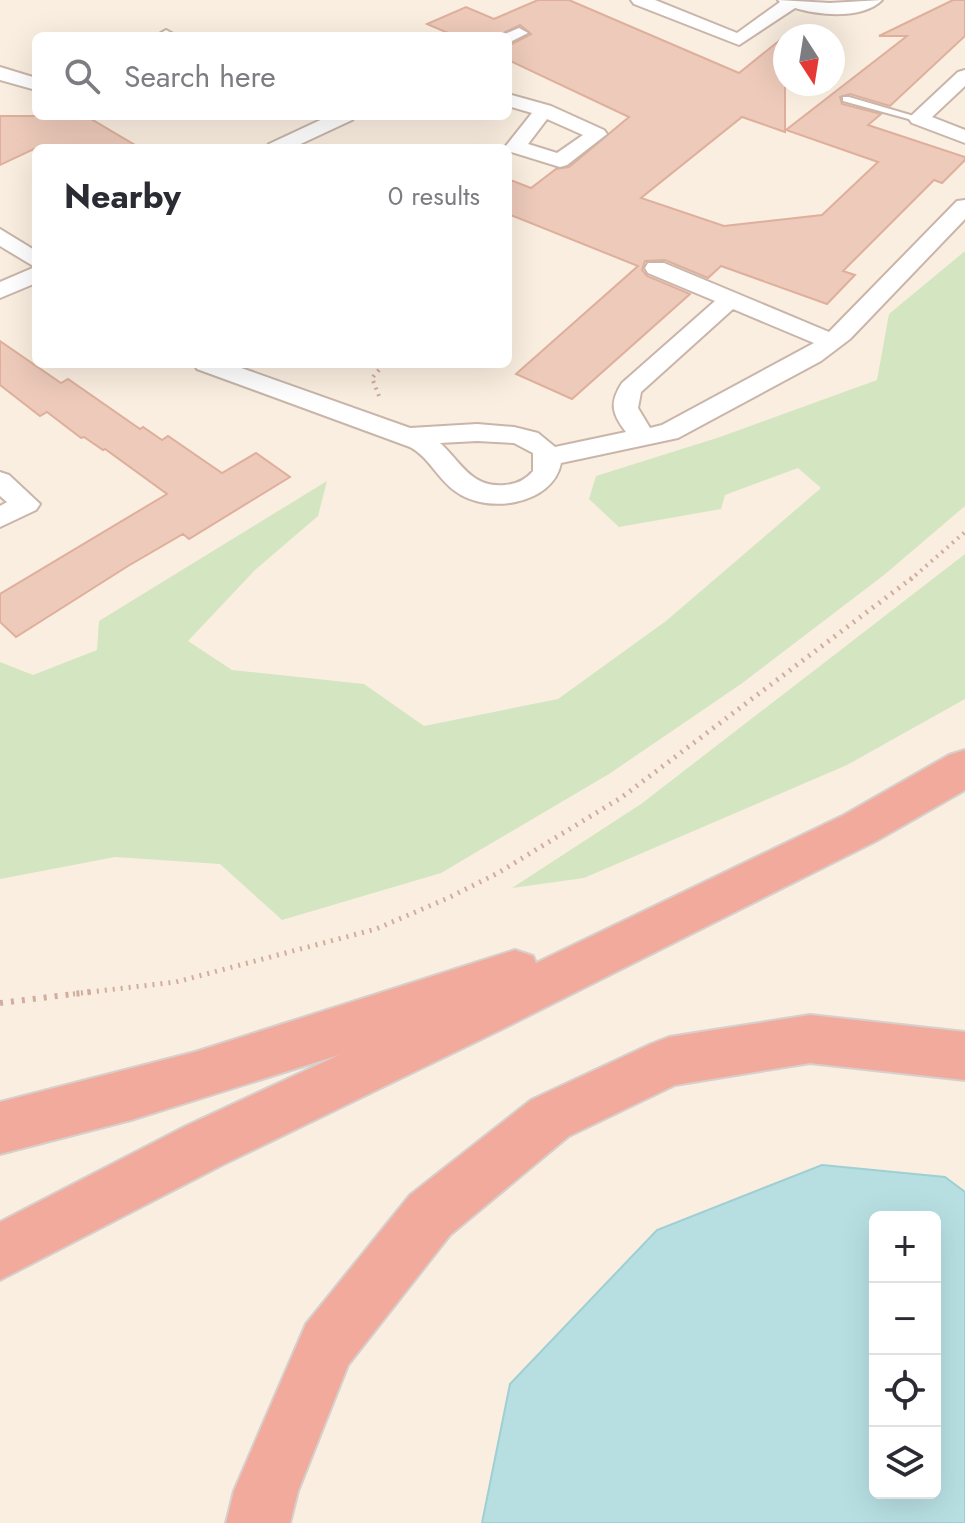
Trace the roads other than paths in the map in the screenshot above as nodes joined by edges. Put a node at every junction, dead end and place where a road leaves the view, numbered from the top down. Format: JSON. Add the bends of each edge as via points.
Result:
{"nodes":[{"id":1,"x":640,"y":0,"type":"edge"},
{"id":2,"x":873,"y":0,"type":"edge"},
{"id":3,"x":789,"y":1,"type":"edge"},
{"id":4,"x":0,"y":73,"type":"edge"},
{"id":5,"x":965,"y":76,"type":"edge"},
{"id":6,"x":32,"y":83,"type":"edge"},
{"id":7,"x":846,"y":99,"type":"dead end"},
{"id":8,"x":512,"y":101,"type":"edge"},
{"id":9,"x":544,"y":110,"type":"dead end"},
{"id":10,"x":919,"y":119,"type":"junction"},
{"id":11,"x":336,"y":120,"type":"edge"},
{"id":12,"x":965,"y":137,"type":"edge"},
{"id":13,"x":285,"y":144,"type":"edge"},
{"id":14,"x":965,"y":206,"type":"edge"},
{"id":15,"x":0,"y":236,"type":"edge"},
{"id":16,"x":32,"y":258,"type":"edge"},
{"id":17,"x":656,"y":268,"type":"dead end"},
{"id":18,"x":32,"y":276,"type":"edge"},
{"id":19,"x":0,"y":291,"type":"edge"},
{"id":20,"x":730,"y":300,"type":"junction"},
{"id":21,"x":831,"y":342,"type":"junction"},
{"id":22,"x":217,"y":368,"type":"edge"},
{"id":23,"x":408,"y":436,"type":"junction"},
{"id":24,"x":645,"y":438,"type":"junction"},
{"id":25,"x":548,"y":457,"type":"junction"},
{"id":26,"x":0,"y":481,"type":"edge"},
{"id":27,"x":0,"y":518,"type":"edge"},
{"id":28,"x":965,"y":768,"type":"edge"},
{"id":29,"x":753,"y":881,"type":"junction"},
{"id":30,"x":965,"y":1056,"type":"edge"},
{"id":31,"x":0,"y":1128,"type":"edge"},
{"id":32,"x":0,"y":1252,"type":"edge"},
{"id":33,"x":258,"y":1523,"type":"edge"}],
"edges":[{"from":1,"to":3,"type":"street","via":[[739,40]]},
{"from":2,"to":3,"type":"street","via":[[843,10]]},
{"from":4,"to":6,"type":"street"},
{"from":5,"to":10,"type":"street"},
{"from":7,"to":10,"type":"lane"},
{"from":8,"to":9,"type":"street"},
{"from":10,"to":12,"type":"street"},
{"from":11,"to":13,"type":"street"},
{"from":14,"to":21,"type":"street"},
{"from":15,"to":16,"type":"street"},
{"from":17,"to":20,"type":"street"},
{"from":18,"to":19,"type":"street"},
{"from":20,"to":21,"type":"street"},
{"from":20,"to":24,"type":"street","via":[[624,399],[624,411]]},
{"from":21,"to":24,"type":"street","via":[[669,432]]},
{"from":22,"to":23,"type":"street"},
{"from":23,"to":25,"type":"street","via":[[508,435],[540,446]]},
{"from":23,"to":25,"type":"street","via":[[428,446],[458,482],[476,492],[525,490],[547,472]]},
{"from":24,"to":25,"type":"street"},
{"from":26,"to":27,"type":"street","via":[[26,504]]},
{"from":28,"to":29,"type":"highway"},
{"from":29,"to":31,"type":"highway","via":[[573,952],[292,1049]]},
{"from":29,"to":32,"type":"highway","via":[[205,1145]]},
{"from":30,"to":33,"type":"highway","via":[[810,1039],[716,1053],[669,1061],[550,1118],[430,1215],[327,1345],[266,1491]]}]}
